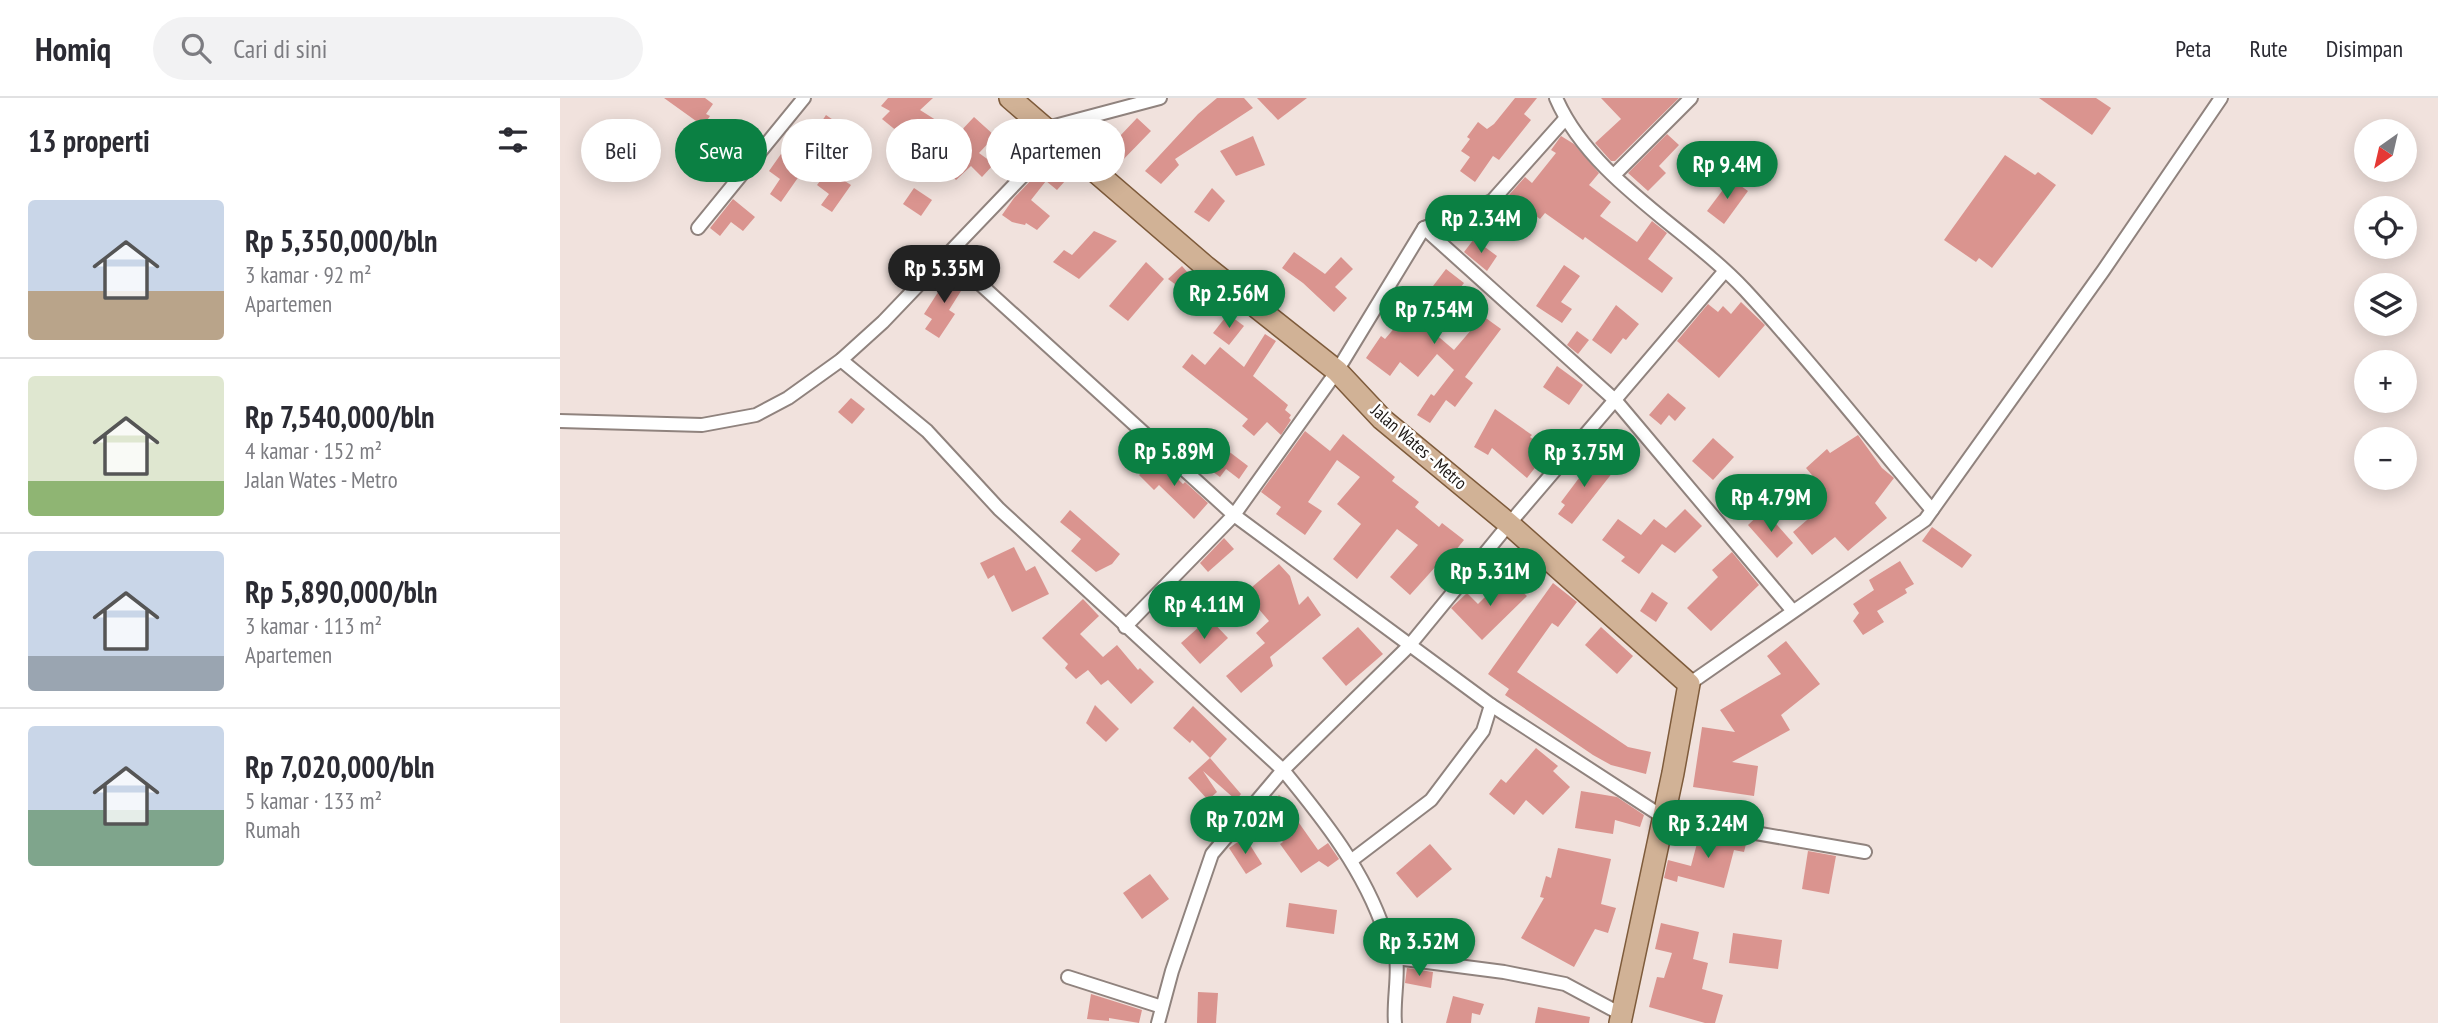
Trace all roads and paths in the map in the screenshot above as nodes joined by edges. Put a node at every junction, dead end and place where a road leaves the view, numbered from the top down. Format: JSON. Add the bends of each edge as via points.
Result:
{"nodes":[{"id":1,"x":804,"y":98,"type":"edge"},
{"id":2,"x":1010,"y":98,"type":"edge"},
{"id":3,"x":1160,"y":98,"type":"edge"},
{"id":4,"x":1556,"y":98,"type":"edge"},
{"id":5,"x":1691,"y":98,"type":"edge"},
{"id":6,"x":2221,"y":98,"type":"edge"},
{"id":7,"x":1035,"y":119,"type":"edge"},
{"id":8,"x":1098,"y":119,"type":"edge"},
{"id":9,"x":1565,"y":119,"type":"junction"},
{"id":10,"x":1614,"y":175,"type":"junction"},
{"id":11,"x":1010,"y":182,"type":"edge"},
{"id":12,"x":1108,"y":182,"type":"edge"},
{"id":13,"x":698,"y":228,"type":"dead end"},
{"id":14,"x":1424,"y":228,"type":"junction"},
{"id":15,"x":946,"y":253,"type":"junction"},
{"id":16,"x":1724,"y":272,"type":"junction"},
{"id":17,"x":841,"y":360,"type":"junction"},
{"id":18,"x":1337,"y":371,"type":"junction"},
{"id":19,"x":1616,"y":401,"type":"junction"},
{"id":20,"x":560,"y":421,"type":"edge"},
{"id":21,"x":1932,"y":510,"type":"junction"},
{"id":22,"x":1234,"y":515,"type":"junction"},
{"id":23,"x":1509,"y":524,"type":"junction"},
{"id":24,"x":1792,"y":610,"type":"junction"},
{"id":25,"x":1125,"y":627,"type":"junction"},
{"id":26,"x":1409,"y":646,"type":"junction"},
{"id":27,"x":1689,"y":684,"type":"junction"},
{"id":28,"x":1491,"y":705,"type":"junction"},
{"id":29,"x":1283,"y":769,"type":"junction"},
{"id":30,"x":1663,"y":817,"type":"junction"},
{"id":31,"x":1865,"y":852,"type":"dead end"},
{"id":32,"x":1352,"y":860,"type":"junction"},
{"id":33,"x":1396,"y":958,"type":"junction"},
{"id":34,"x":1068,"y":977,"type":"dead end"},
{"id":35,"x":1161,"y":1007,"type":"junction"},
{"id":36,"x":1620,"y":1019,"type":"edge"},
{"id":37,"x":1158,"y":1023,"type":"edge"},
{"id":38,"x":1395,"y":1023,"type":"edge"}],
"edges":[{"from":1,"to":13,"type":"street"},
{"from":2,"to":7,"type":"main road","name":"Jalan Wates - Metro"},
{"from":3,"to":8,"type":"street"},
{"from":4,"to":9,"type":"street"},
{"from":5,"to":10,"type":"street"},
{"from":6,"to":21,"type":"street"},
{"from":9,"to":10,"type":"street"},
{"from":9,"to":14,"type":"street","via":[[1492,201]]},
{"from":10,"to":16,"type":"street"},
{"from":11,"to":15,"type":"street"},
{"from":12,"to":18,"type":"main road","name":"Jalan Wates - Metro"},
{"from":14,"to":18,"type":"street"},
{"from":14,"to":19,"type":"street"},
{"from":15,"to":17,"type":"street"},
{"from":15,"to":22,"type":"street"},
{"from":16,"to":19,"type":"street"},
{"from":16,"to":21,"type":"street","via":[[1744,289]]},
{"from":17,"to":20,"type":"street","via":[[756,415],[702,425]]},
{"from":17,"to":25,"type":"street","via":[[928,431],[999,509]]},
{"from":18,"to":22,"type":"street"},
{"from":18,"to":23,"type":"main road","name":"Jalan Wates - Metro","via":[[1382,419]]},
{"from":19,"to":23,"type":"street"},
{"from":19,"to":24,"type":"street"},
{"from":21,"to":24,"type":"street","via":[[1917,528]]},
{"from":22,"to":25,"type":"street"},
{"from":22,"to":26,"type":"street"},
{"from":23,"to":26,"type":"street"},
{"from":23,"to":27,"type":"main road","name":"Jalan Wates - Metro"},
{"from":24,"to":27,"type":"street"},
{"from":25,"to":29,"type":"street"},
{"from":26,"to":28,"type":"street"},
{"from":26,"to":29,"type":"street"},
{"from":27,"to":30,"type":"main road"},
{"from":28,"to":30,"type":"street"},
{"from":28,"to":32,"type":"street","via":[[1483,731],[1431,800]]},
{"from":29,"to":32,"type":"street"},
{"from":29,"to":35,"type":"street","via":[[1212,854]]},
{"from":30,"to":31,"type":"street"},
{"from":30,"to":36,"type":"main road"},
{"from":32,"to":33,"type":"street"},
{"from":33,"to":36,"type":"street","via":[[1565,984]]},
{"from":33,"to":38,"type":"street"},
{"from":34,"to":35,"type":"street"},
{"from":35,"to":37,"type":"street"}]}
